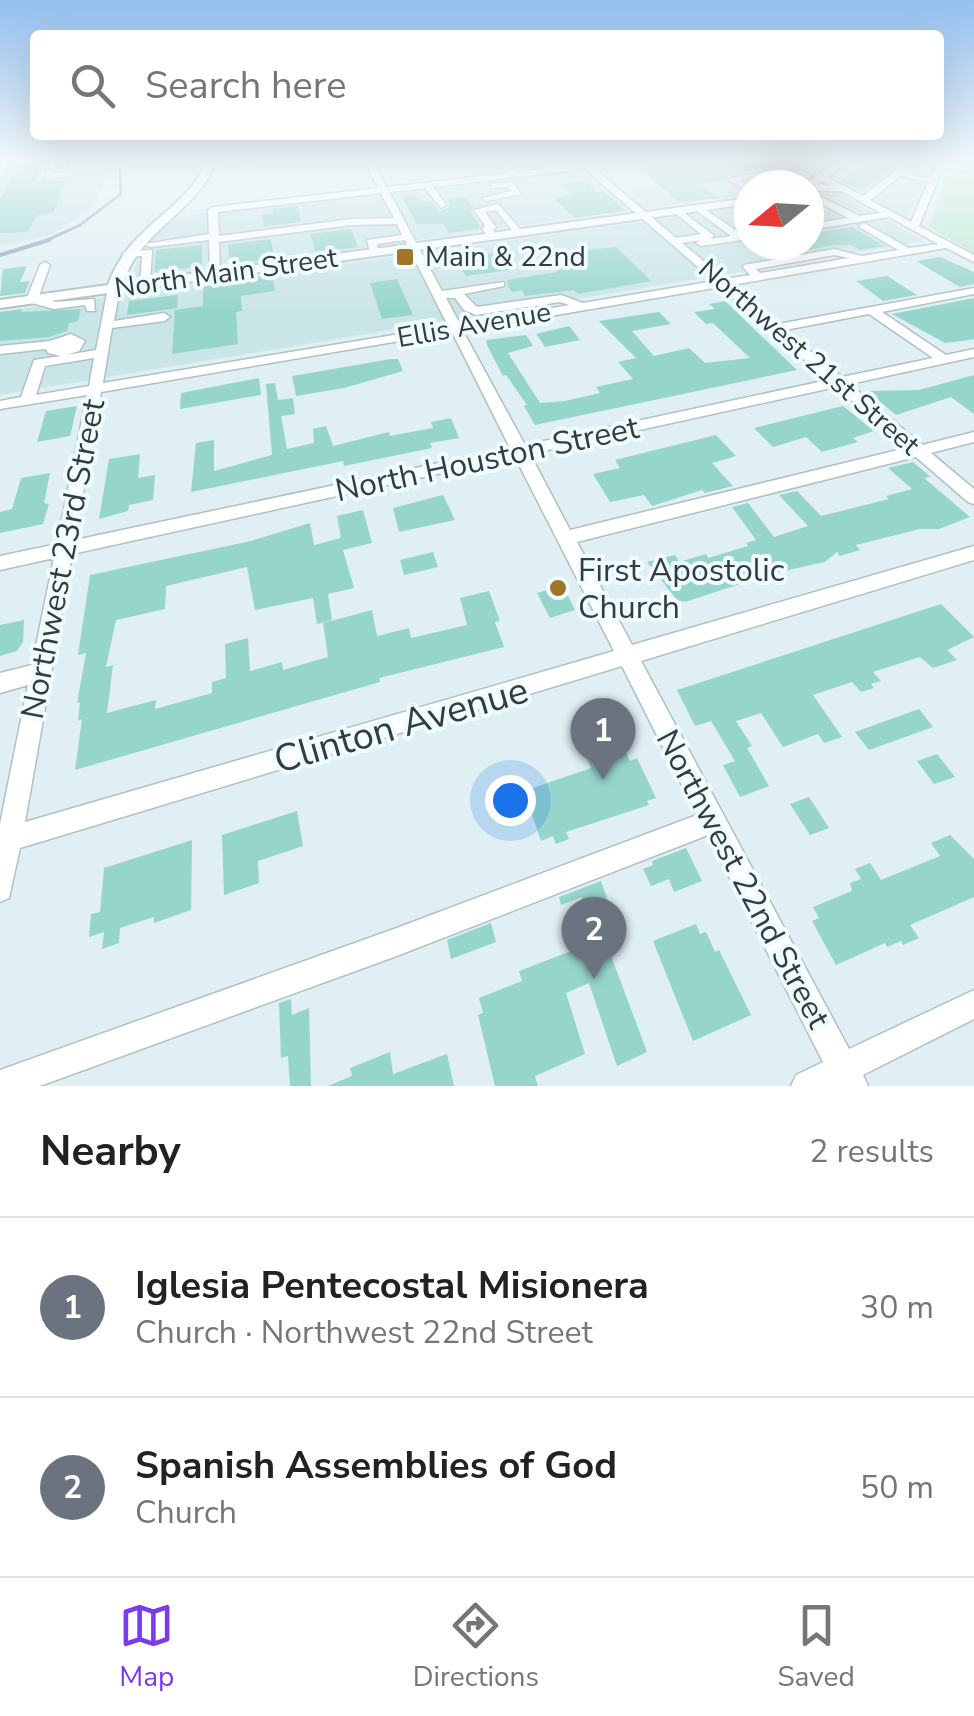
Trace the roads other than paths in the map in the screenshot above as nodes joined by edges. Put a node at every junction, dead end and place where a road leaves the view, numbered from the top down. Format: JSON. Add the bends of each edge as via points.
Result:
{"nodes":[{"id":1,"x":170,"y":211,"type":"edge"},
{"id":2,"x":213,"y":211,"type":"edge"},
{"id":3,"x":393,"y":211,"type":"edge"},
{"id":4,"x":480,"y":211,"type":"edge"},
{"id":5,"x":501,"y":211,"type":"edge"},
{"id":6,"x":639,"y":211,"type":"edge"},
{"id":7,"x":678,"y":211,"type":"joint"},
{"id":8,"x":703,"y":211,"type":"edge"},
{"id":9,"x":842,"y":211,"type":"edge"},
{"id":10,"x":867,"y":211,"type":"edge"},
{"id":11,"x":885,"y":211,"type":"edge"},
{"id":12,"x":921,"y":211,"type":"edge"},
{"id":13,"x":891,"y":214,"type":"junction"},
{"id":14,"x":645,"y":216,"type":"junction"},
{"id":15,"x":876,"y":216,"type":"junction"},
{"id":16,"x":398,"y":221,"type":"junction"},
{"id":17,"x":861,"y":223,"type":"junction"},
{"id":18,"x":824,"y":226,"type":"edge"},
{"id":19,"x":914,"y":227,"type":"junction"},
{"id":20,"x":734,"y":230,"type":"edge"},
{"id":21,"x":520,"y":233,"type":"junction"},
{"id":22,"x":492,"y":236,"type":"junction"},
{"id":23,"x":734,"y":237,"type":"edge"},
{"id":24,"x":214,"y":238,"type":"junction"},
{"id":25,"x":409,"y":242,"type":"junction"},
{"id":26,"x":150,"y":244,"type":"dead end"},
{"id":27,"x":677,"y":244,"type":"junction"},
{"id":28,"x":948,"y":245,"type":"junction"},
{"id":29,"x":908,"y":252,"type":"junction"},
{"id":30,"x":127,"y":254,"type":"junction"},
{"id":31,"x":974,"y":259,"type":"edge"},
{"id":32,"x":45,"y":265,"type":"dead end"},
{"id":33,"x":215,"y":274,"type":"junction"},
{"id":34,"x":724,"y":283,"type":"junction"},
{"id":35,"x":144,"y":284,"type":"junction"},
{"id":36,"x":500,"y":284,"type":"dead end"},
{"id":37,"x":114,"y":288,"type":"junction"},
{"id":38,"x":974,"y":291,"type":"edge"},
{"id":39,"x":446,"y":294,"type":"junction"},
{"id":40,"x":34,"y":299,"type":"junction"},
{"id":41,"x":0,"y":304,"type":"edge"},
{"id":42,"x":518,"y":304,"type":"junction"},
{"id":43,"x":583,"y":307,"type":"junction"},
{"id":44,"x":871,"y":310,"type":"junction"},
{"id":45,"x":164,"y":316,"type":"dead end"},
{"id":46,"x":527,"y":316,"type":"junction"},
{"id":47,"x":99,"y":328,"type":"junction"},
{"id":48,"x":455,"y":328,"type":"junction"},
{"id":49,"x":776,"y":328,"type":"junction"},
{"id":50,"x":76,"y":341,"type":"junction"},
{"id":51,"x":0,"y":350,"type":"edge"},
{"id":52,"x":974,"y":353,"type":"edge"},
{"id":53,"x":945,"y":360,"type":"junction"},
{"id":54,"x":839,"y":382,"type":"junction"},
{"id":55,"x":96,"y":389,"type":"junction"},
{"id":56,"x":27,"y":400,"type":"junction"},
{"id":57,"x":0,"y":405,"type":"edge"},
{"id":58,"x":974,"y":437,"type":"edge"},
{"id":59,"x":919,"y":451,"type":"junction"},
{"id":60,"x":520,"y":452,"type":"junction"},
{"id":61,"x":974,"y":498,"type":"edge"},
{"id":62,"x":565,"y":538,"type":"junction"},
{"id":63,"x":66,"y":548,"type":"junction"},
{"id":64,"x":974,"y":553,"type":"edge"},
{"id":65,"x":0,"y":562,"type":"edge"},
{"id":66,"x":628,"y":658,"type":"junction"},
{"id":67,"x":42,"y":672,"type":"junction"},
{"id":68,"x":0,"y":683,"type":"edge"},
{"id":69,"x":713,"y":821,"type":"junction"},
{"id":70,"x":4,"y":840,"type":"edge"},
{"id":71,"x":0,"y":889,"type":"edge"},
{"id":72,"x":974,"y":1004,"type":"edge"},
{"id":73,"x":847,"y":1077,"type":"edge"},
{"id":74,"x":0,"y":1085,"type":"edge"},
{"id":75,"x":807,"y":1086,"type":"edge"}],
"edges":[{"from":1,"to":30,"type":"main road"},
{"from":2,"to":24,"type":"street"},
{"from":3,"to":16,"type":"street","name":"Northwest 22nd Street"},
{"from":4,"to":22,"type":"street"},
{"from":5,"to":21,"type":"street"},
{"from":6,"to":14,"type":"street","name":"Northwest 21st Street"},
{"from":7,"to":14,"type":"main road","name":"North Main Street"},
{"from":7,"to":27,"type":"street","via":[[709,236]]},
{"from":8,"to":20,"type":"street"},
{"from":9,"to":17,"type":"street"},
{"from":10,"to":15,"type":"street"},
{"from":11,"to":13,"type":"street"},
{"from":12,"to":19,"type":"street"},
{"from":13,"to":15,"type":"street"},
{"from":13,"to":19,"type":"street"},
{"from":14,"to":21,"type":"main road","name":"North Main Street"},
{"from":14,"to":27,"type":"street","name":"Northwest 21st Street"},
{"from":15,"to":17,"type":"street"},
{"from":16,"to":24,"type":"street"},
{"from":16,"to":25,"type":"street","name":"Northwest 22nd Street"},
{"from":17,"to":18,"type":"street"},
{"from":17,"to":29,"type":"street"},
{"from":19,"to":28,"type":"street"},
{"from":21,"to":22,"type":"main road","name":"North Main Street"},
{"from":22,"to":25,"type":"main road","name":"North Main Street"},
{"from":23,"to":27,"type":"street"},
{"from":24,"to":26,"type":"street"},
{"from":24,"to":33,"type":"street"},
{"from":25,"to":33,"type":"main road","name":"North Main Street"},
{"from":25,"to":39,"type":"street","name":"Northwest 22nd Street"},
{"from":27,"to":34,"type":"street","name":"Northwest 21st Street"},
{"from":28,"to":29,"type":"street","name":"Ellis Avenue"},
{"from":28,"to":31,"type":"street"},
{"from":29,"to":34,"type":"street","name":"Ellis Avenue"},
{"from":30,"to":35,"type":"street","via":[[148,252]]},
{"from":30,"to":37,"type":"main road"},
{"from":32,"to":40,"type":"street"},
{"from":33,"to":35,"type":"main road","name":"North Main Street"},
{"from":34,"to":43,"type":"street","name":"Ellis Avenue"},
{"from":34,"to":49,"type":"street","name":"Northwest 21st Street"},
{"from":35,"to":37,"type":"main road","name":"North Main Street"},
{"from":36,"to":39,"type":"street"},
{"from":37,"to":40,"type":"main road","name":"North Main Street"},
{"from":37,"to":47,"type":"street","name":"Northwest 23rd Street"},
{"from":38,"to":44,"type":"street"},
{"from":39,"to":42,"type":"street","via":[[472,310]]},
{"from":39,"to":48,"type":"street","name":"Northwest 22nd Street"},
{"from":40,"to":41,"type":"main road","name":"North Main Street"},
{"from":40,"to":47,"type":"street","via":[[54,306],[90,301]]},
{"from":42,"to":43,"type":"street","via":[[561,298]]},
{"from":42,"to":46,"type":"street"},
{"from":43,"to":46,"type":"street","name":"Ellis Avenue"},
{"from":44,"to":49,"type":"street"},
{"from":44,"to":53,"type":"street"},
{"from":45,"to":47,"type":"street"},
{"from":46,"to":48,"type":"street","name":"Ellis Avenue"},
{"from":47,"to":50,"type":"street"},
{"from":47,"to":50,"type":"street","via":[[87,326]]},
{"from":47,"to":55,"type":"street","name":"Northwest 23rd Street"},
{"from":47,"to":56,"type":"street","via":[[39,363]]},
{"from":48,"to":55,"type":"street","name":"Ellis Avenue"},
{"from":48,"to":60,"type":"street","name":"Northwest 22nd Street"},
{"from":49,"to":54,"type":"street","name":"Northwest 21st Street"},
{"from":50,"to":51,"type":"street"},
{"from":52,"to":53,"type":"street","name":"North Houston Street"},
{"from":53,"to":54,"type":"street","name":"North Houston Street"},
{"from":54,"to":59,"type":"street","name":"Northwest 21st Street"},
{"from":54,"to":60,"type":"street","name":"North Houston Street"},
{"from":55,"to":56,"type":"street","name":"Ellis Avenue"},
{"from":55,"to":63,"type":"street","name":"Northwest 23rd Street"},
{"from":56,"to":57,"type":"street","name":"Ellis Avenue"},
{"from":58,"to":59,"type":"street"},
{"from":59,"to":61,"type":"street","name":"Northwest 21st Street"},
{"from":59,"to":62,"type":"street"},
{"from":60,"to":62,"type":"street","name":"Northwest 22nd Street"},
{"from":60,"to":63,"type":"street","name":"North Houston Street"},
{"from":62,"to":66,"type":"street","name":"Northwest 22nd Street"},
{"from":63,"to":65,"type":"street","name":"North Houston Street"},
{"from":63,"to":67,"type":"street","name":"Northwest 23rd Street"},
{"from":64,"to":66,"type":"street","name":"Clinton Avenue"},
{"from":66,"to":69,"type":"street","name":"Northwest 22nd Street"},
{"from":66,"to":70,"type":"street","name":"Clinton Avenue"},
{"from":67,"to":68,"type":"street"},
{"from":67,"to":70,"type":"street","name":"Northwest 23rd Street"},
{"from":69,"to":73,"type":"street","name":"Northwest 22nd Street"},
{"from":69,"to":74,"type":"street"},
{"from":70,"to":71,"type":"street","name":"Northwest 23rd Street"},
{"from":72,"to":73,"type":"street"},
{"from":73,"to":75,"type":"street"}]}
